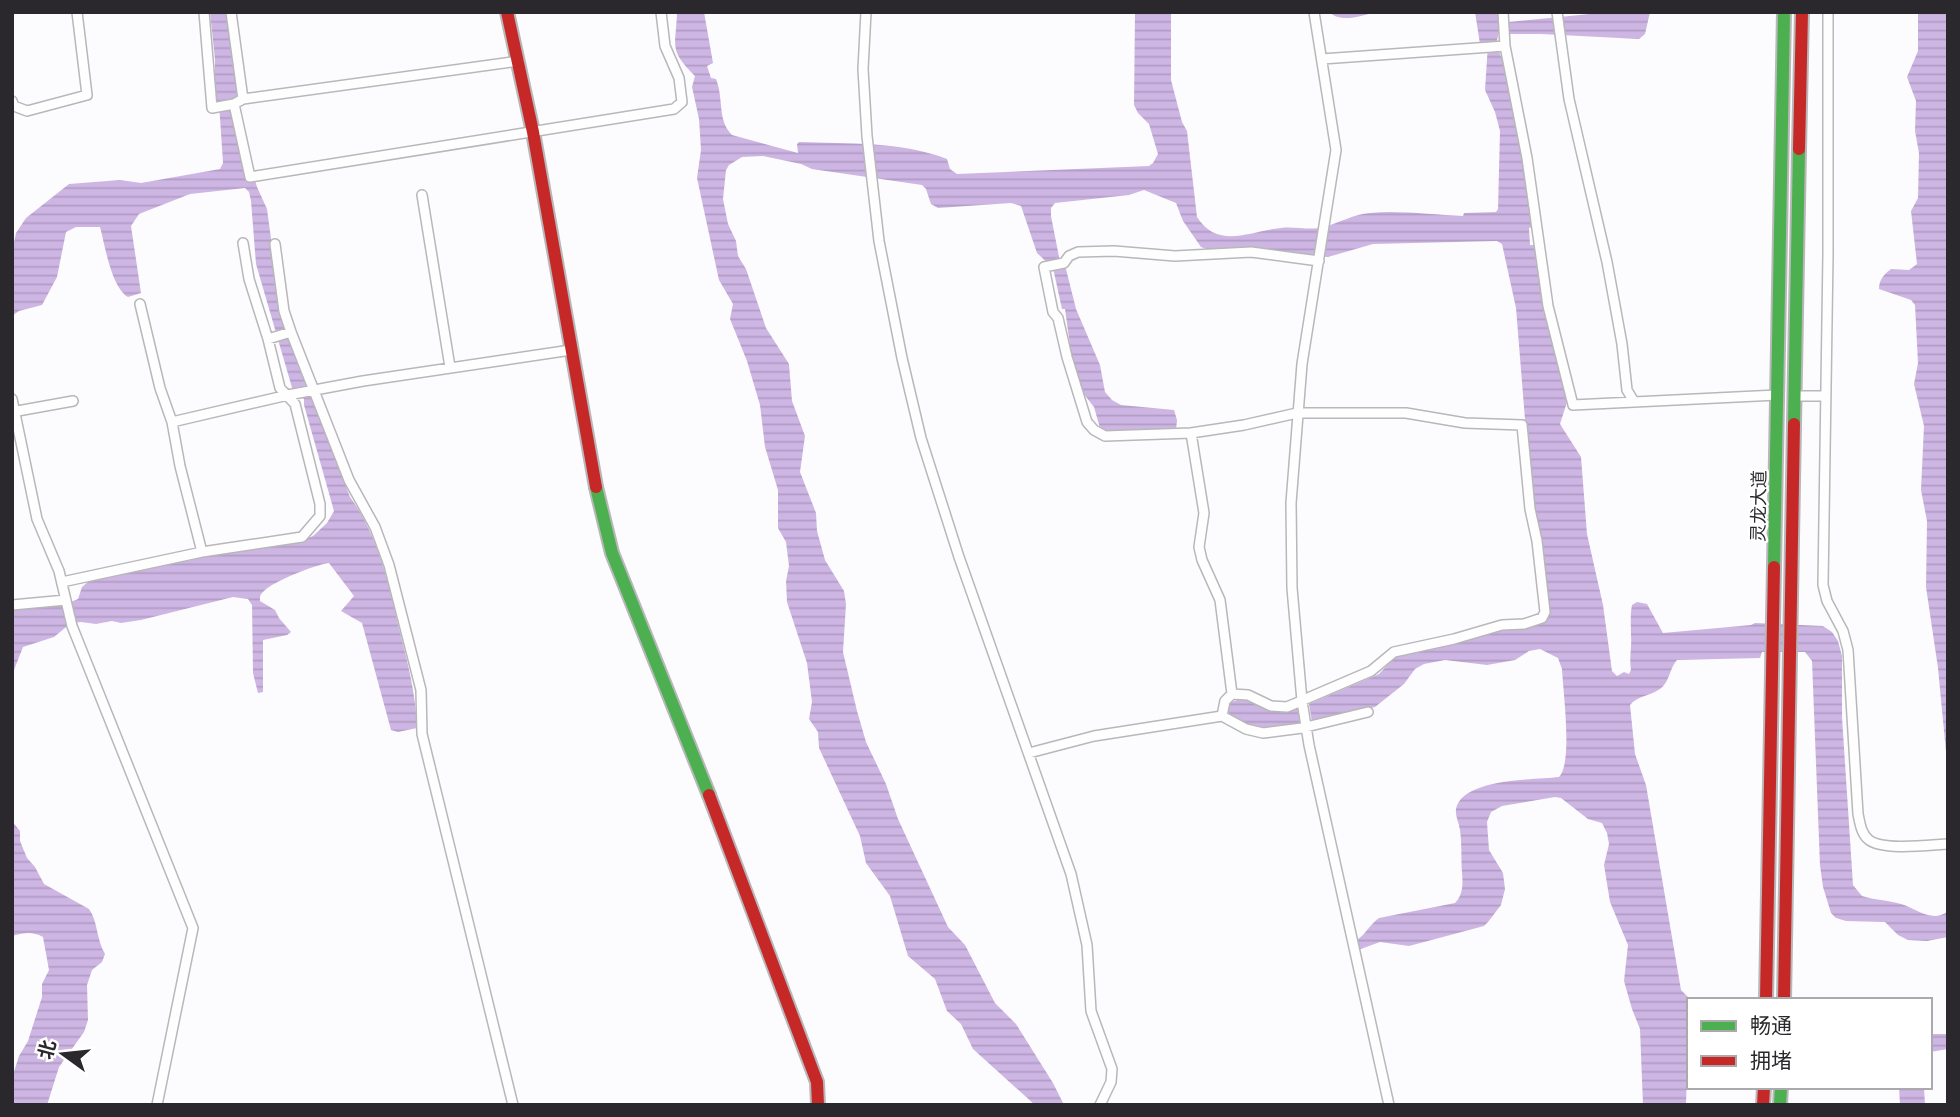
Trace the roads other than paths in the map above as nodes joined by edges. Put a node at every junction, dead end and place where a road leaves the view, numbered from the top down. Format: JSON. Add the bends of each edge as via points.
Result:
{"nodes":[{"id":1,"x":77,"y":12,"type":"edge"},
{"id":2,"x":204,"y":12,"type":"edge"},
{"id":3,"x":232,"y":12,"type":"edge"},
{"id":4,"x":507,"y":12,"type":"edge"},
{"id":5,"x":661,"y":12,"type":"edge"},
{"id":6,"x":866,"y":12,"type":"edge"},
{"id":7,"x":1314,"y":12,"type":"edge"},
{"id":8,"x":1503,"y":12,"type":"edge"},
{"id":9,"x":1784,"y":12,"type":"edge"},
{"id":10,"x":1802,"y":12,"type":"edge"},
{"id":11,"x":1828,"y":12,"type":"edge"},
{"id":12,"x":1557,"y":13,"type":"edge"},
{"id":13,"x":1502,"y":46,"type":"junction"},
{"id":14,"x":1322,"y":59,"type":"junction"},
{"id":15,"x":519,"y":61,"type":"junction"},
{"id":16,"x":12,"y":101,"type":"edge"},
{"id":17,"x":239,"y":102,"type":"junction"},
{"id":18,"x":533,"y":132,"type":"junction"},
{"id":19,"x":422,"y":195,"type":"dead end"},
{"id":20,"x":243,"y":243,"type":"dead end"},
{"id":21,"x":275,"y":244,"type":"dead end"},
{"id":22,"x":1319,"y":260,"type":"junction"},
{"id":23,"x":140,"y":304,"type":"dead end"},
{"id":24,"x":291,"y":332,"type":"junction"},
{"id":25,"x":268,"y":339,"type":"junction"},
{"id":26,"x":571,"y":350,"type":"junction"},
{"id":27,"x":450,"y":367,"type":"junction"},
{"id":28,"x":315,"y":391,"type":"junction"},
{"id":29,"x":288,"y":395,"type":"junction"},
{"id":30,"x":1777,"y":395,"type":"junction"},
{"id":31,"x":1795,"y":396,"type":"junction"},
{"id":32,"x":1826,"y":397,"type":"junction"},
{"id":33,"x":12,"y":399,"type":"edge"},
{"id":34,"x":1633,"y":400,"type":"junction"},
{"id":35,"x":73,"y":401,"type":"dead end"},
{"id":36,"x":13,"y":411,"type":"edge"},
{"id":37,"x":1297,"y":413,"type":"junction"},
{"id":38,"x":172,"y":422,"type":"junction"},
{"id":39,"x":1191,"y":433,"type":"junction"},
{"id":40,"x":202,"y":552,"type":"junction"},
{"id":41,"x":62,"y":582,"type":"junction"},
{"id":42,"x":66,"y":600,"type":"junction"},
{"id":43,"x":12,"y":605,"type":"edge"},
{"id":44,"x":1232,"y":694,"type":"junction"},
{"id":45,"x":1302,"y":701,"type":"junction"},
{"id":46,"x":1368,"y":712,"type":"dead end"},
{"id":47,"x":1222,"y":716,"type":"junction"},
{"id":48,"x":1307,"y":727,"type":"junction"},
{"id":49,"x":1029,"y":753,"type":"junction"},
{"id":50,"x":1948,"y":844,"type":"edge"},
{"id":51,"x":1766,"y":998,"type":"edge"},
{"id":52,"x":1784,"y":998,"type":"edge"},
{"id":53,"x":157,"y":1105,"type":"edge"},
{"id":54,"x":513,"y":1105,"type":"edge"},
{"id":55,"x":818,"y":1105,"type":"edge"},
{"id":56,"x":1100,"y":1105,"type":"edge"},
{"id":57,"x":1390,"y":1105,"type":"edge"}],
"edges":[{"from":1,"to":16,"type":"street","via":[[87,95],[27,111]]},
{"from":2,"to":17,"type":"street","via":[[212,108]]},
{"from":3,"to":17,"type":"street"},
{"from":4,"to":15,"type":"main road"},
{"from":5,"to":18,"type":"street","via":[[665,46],[679,78],[682,102],[674,109]]},
{"from":6,"to":49,"type":"street","via":[[863,69],[879,241],[921,438]]},
{"from":7,"to":14,"type":"street"},
{"from":8,"to":13,"type":"street"},
{"from":9,"to":30,"type":"main road","name":"灵龙大道"},
{"from":10,"to":31,"type":"main road","name":"灵龙大道"},
{"from":11,"to":32,"type":"street"},
{"from":12,"to":34,"type":"street","via":[[1569,99],[1609,275],[1627,390]]},
{"from":13,"to":14,"type":"street"},
{"from":13,"to":34,"type":"street","via":[[1527,158],[1548,306],[1573,405]]},
{"from":14,"to":22,"type":"street","via":[[1336,150]]},
{"from":15,"to":17,"type":"street"},
{"from":15,"to":18,"type":"main road"},
{"from":17,"to":18,"type":"street","via":[[250,177]]},
{"from":18,"to":26,"type":"main road"},
{"from":19,"to":27,"type":"street"},
{"from":20,"to":25,"type":"street"},
{"from":21,"to":24,"type":"street"},
{"from":22,"to":37,"type":"street"},
{"from":22,"to":39,"type":"street","via":[[1251,252],[1175,256],[1114,251],[1078,253],[1064,263],[1044,267],[1080,404],[1091,426],[1105,436]]},
{"from":23,"to":38,"type":"street"},
{"from":24,"to":25,"type":"street"},
{"from":24,"to":28,"type":"street"},
{"from":25,"to":29,"type":"street","via":[[280,387]]},
{"from":26,"to":27,"type":"street"},
{"from":26,"to":55,"type":"main road","via":[[612,553],[789,1003],[817,1082]]},
{"from":27,"to":28,"type":"street"},
{"from":28,"to":29,"type":"street"},
{"from":28,"to":54,"type":"street","via":[[349,480],[375,527],[389,565],[421,690],[422,734]]},
{"from":29,"to":38,"type":"street"},
{"from":29,"to":40,"type":"street","via":[[295,404],[320,516],[302,537]]},
{"from":30,"to":34,"type":"street"},
{"from":30,"to":51,"type":"main road","name":"灵龙大道"},
{"from":31,"to":32,"type":"street"},
{"from":31,"to":52,"type":"main road","name":"灵龙大道"},
{"from":32,"to":50,"type":"street","via":[[1823,585],[1848,649],[1861,828],[1869,840],[1881,845]]},
{"from":33,"to":36,"type":"street"},
{"from":35,"to":36,"type":"street"},
{"from":36,"to":41,"type":"street","via":[[37,519]]},
{"from":37,"to":39,"type":"street"},
{"from":37,"to":45,"type":"street","via":[[1291,550]]},
{"from":37,"to":45,"type":"street","via":[[1406,413],[1465,423],[1522,425],[1545,602],[1544,615],[1536,621],[1394,652],[1371,671]]},
{"from":38,"to":40,"type":"street"},
{"from":39,"to":44,"type":"street","via":[[1203,513],[1199,547],[1220,600]]},
{"from":40,"to":41,"type":"street"},
{"from":41,"to":42,"type":"street"},
{"from":42,"to":43,"type":"street"},
{"from":42,"to":53,"type":"street","via":[[72,626],[192,928]]},
{"from":44,"to":45,"type":"street","via":[[1281,708]]},
{"from":44,"to":47,"type":"street"},
{"from":45,"to":48,"type":"street"},
{"from":46,"to":48,"type":"street"},
{"from":47,"to":48,"type":"street","via":[[1257,732]]},
{"from":47,"to":49,"type":"street","via":[[1094,736]]},
{"from":48,"to":57,"type":"street"},
{"from":49,"to":56,"type":"street","via":[[1067,861],[1087,945],[1091,1011],[1112,1069]]}]}
